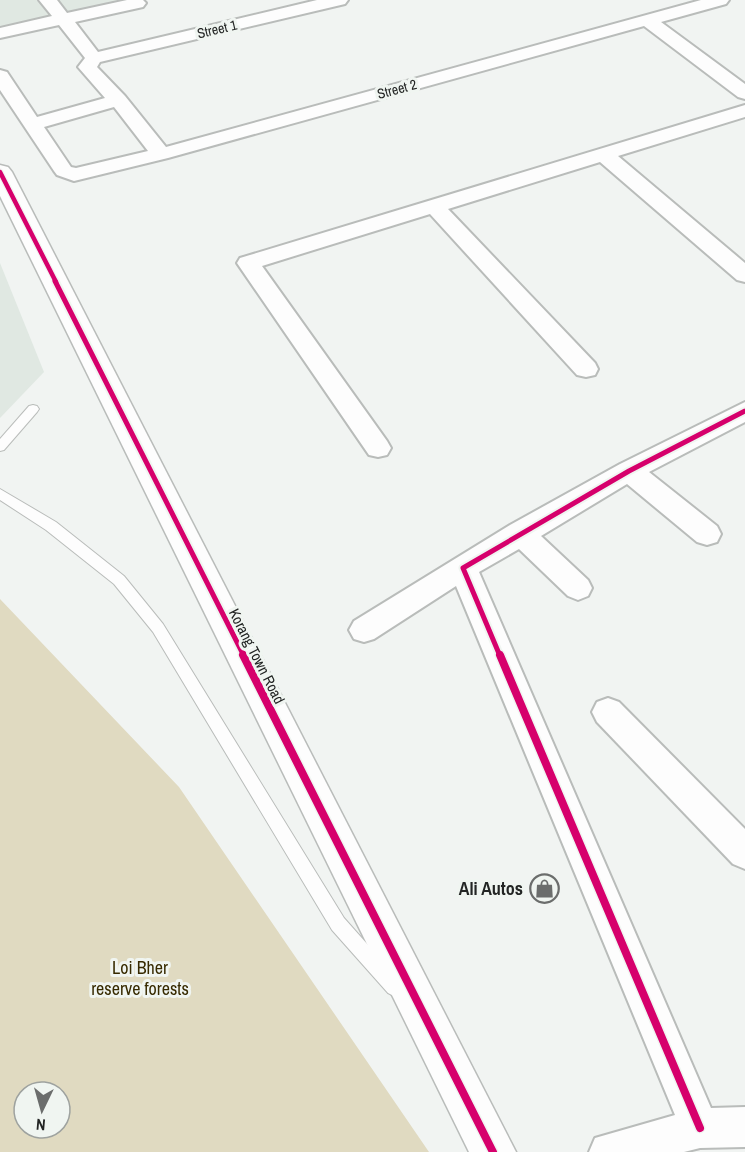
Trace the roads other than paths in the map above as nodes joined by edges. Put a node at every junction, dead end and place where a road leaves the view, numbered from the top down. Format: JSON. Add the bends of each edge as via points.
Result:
{"nodes":[{"id":1,"x":48,"y":0,"type":"edge"},
{"id":2,"x":339,"y":0,"type":"edge"},
{"id":3,"x":720,"y":0,"type":"edge"},
{"id":4,"x":137,"y":3,"type":"dead end"},
{"id":5,"x":65,"y":19,"type":"junction"},
{"id":6,"x":647,"y":20,"type":"junction"},
{"id":7,"x":0,"y":33,"type":"edge"},
{"id":8,"x":94,"y":58,"type":"junction"},
{"id":9,"x":0,"y":76,"type":"edge"},
{"id":10,"x":745,"y":93,"type":"edge"},
{"id":11,"x":118,"y":100,"type":"junction"},
{"id":12,"x":745,"y":111,"type":"edge"},
{"id":13,"x":33,"y":124,"type":"junction"},
{"id":14,"x":161,"y":154,"type":"junction"},
{"id":15,"x":604,"y":155,"type":"junction"},
{"id":16,"x":0,"y":172,"type":"edge"},
{"id":17,"x":433,"y":205,"type":"junction"},
{"id":18,"x":745,"y":275,"type":"edge"},
{"id":19,"x":586,"y":369,"type":"dead end"},
{"id":20,"x":33,"y":409,"type":"dead end"},
{"id":21,"x":743,"y":414,"type":"edge"},
{"id":22,"x":0,"y":447,"type":"edge"},
{"id":23,"x":378,"y":448,"type":"dead end"},
{"id":24,"x":629,"y":471,"type":"junction"},
{"id":25,"x":0,"y":494,"type":"edge"},
{"id":26,"x":520,"y":533,"type":"junction"},
{"id":27,"x":707,"y":534,"type":"dead end"},
{"id":28,"x":463,"y":567,"type":"junction"},
{"id":29,"x":578,"y":588,"type":"dead end"},
{"id":30,"x":364,"y":630,"type":"dead end"},
{"id":31,"x":608,"y":712,"type":"dead end"},
{"id":32,"x":745,"y":853,"type":"edge"},
{"id":33,"x":434,"y":1034,"type":"junction"},
{"id":34,"x":745,"y":1127,"type":"edge"},
{"id":35,"x":700,"y":1128,"type":"junction"},
{"id":36,"x":493,"y":1152,"type":"edge"},
{"id":37,"x":609,"y":1152,"type":"edge"}],
"edges":[{"from":1,"to":5,"type":"street"},
{"from":2,"to":8,"type":"street","name":"Street 1"},
{"from":3,"to":6,"type":"street","name":"Street 2"},
{"from":4,"to":5,"type":"street"},
{"from":5,"to":7,"type":"street"},
{"from":5,"to":8,"type":"street"},
{"from":6,"to":10,"type":"street"},
{"from":6,"to":14,"type":"street","name":"Street 2"},
{"from":8,"to":11,"type":"street","via":[[87,67]]},
{"from":9,"to":13,"type":"street"},
{"from":11,"to":13,"type":"street"},
{"from":11,"to":14,"type":"street"},
{"from":12,"to":15,"type":"street"},
{"from":13,"to":14,"type":"street","name":"Street 2","via":[[64,171],[74,175]]},
{"from":15,"to":17,"type":"street"},
{"from":15,"to":18,"type":"street"},
{"from":16,"to":33,"type":"street","name":"Korang Town Road"},
{"from":17,"to":19,"type":"street"},
{"from":17,"to":23,"type":"street","via":[[248,263]]},
{"from":20,"to":22,"type":"lane"},
{"from":21,"to":24,"type":"street"},
{"from":24,"to":26,"type":"street"},
{"from":24,"to":27,"type":"street"},
{"from":25,"to":33,"type":"lane","name":"Korang Town Road","via":[[51,526],[119,580],[158,628],[338,924]]},
{"from":26,"to":28,"type":"street"},
{"from":26,"to":29,"type":"street"},
{"from":28,"to":30,"type":"street"},
{"from":28,"to":35,"type":"street"},
{"from":31,"to":32,"type":"street"},
{"from":33,"to":36,"type":"street","name":"Korang Town Road"},
{"from":34,"to":35,"type":"street"},
{"from":35,"to":37,"type":"street"}]}
